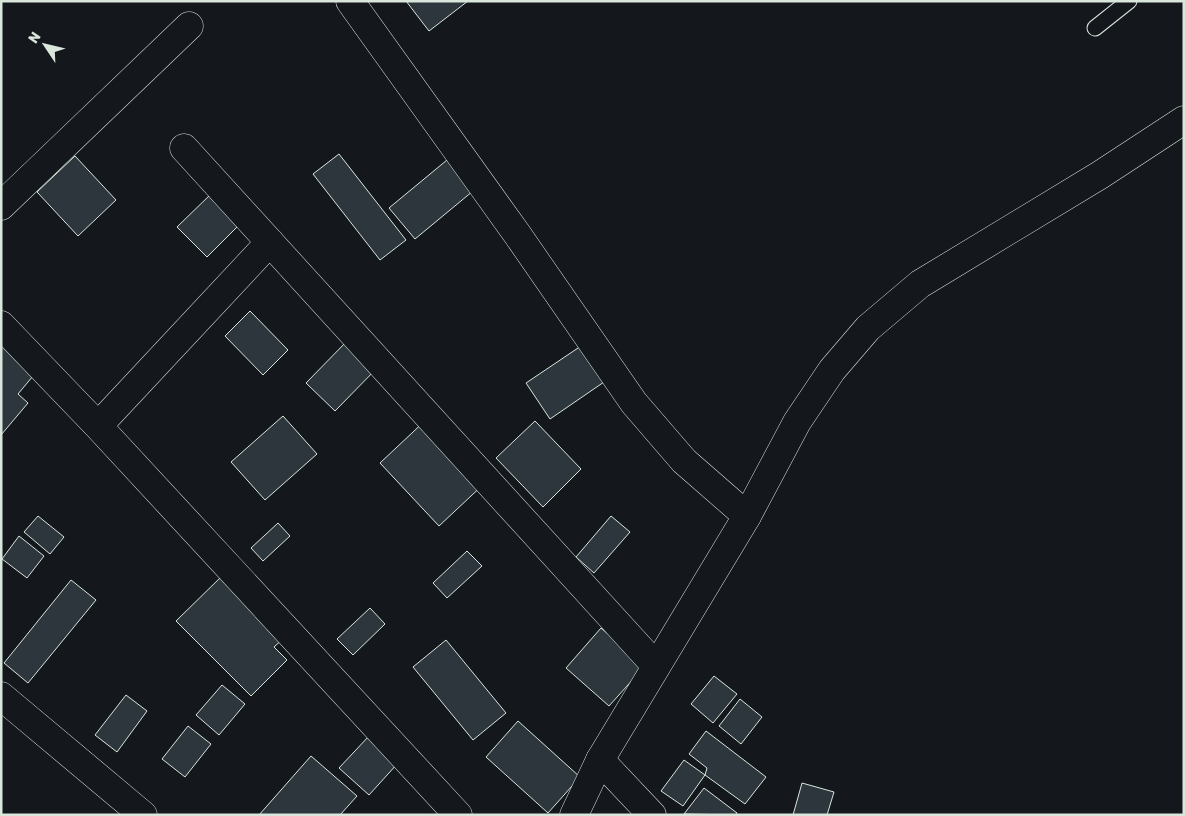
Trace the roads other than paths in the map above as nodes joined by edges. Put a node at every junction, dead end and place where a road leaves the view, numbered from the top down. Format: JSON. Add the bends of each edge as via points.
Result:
{"nodes":[{"id":1,"x":350,"y":1,"type":"edge"},
{"id":2,"x":1129,"y":1,"type":"edge"},
{"id":3,"x":189,"y":26,"type":"dead end"},
{"id":4,"x":1094,"y":28,"type":"dead end"},
{"id":5,"x":1184,"y":120,"type":"edge"},
{"id":6,"x":184,"y":148,"type":"dead end"},
{"id":7,"x":1,"y":206,"type":"edge"},
{"id":8,"x":270,"y":242,"type":"junction"},
{"id":9,"x":1,"y":325,"type":"edge"},
{"id":10,"x":98,"y":426,"type":"junction"},
{"id":11,"x":747,"y":516,"type":"junction"},
{"id":12,"x":656,"y":666,"type":"junction"},
{"id":13,"x":1,"y":696,"type":"edge"},
{"id":14,"x":600,"y":760,"type":"junction"},
{"id":15,"x":142,"y":815,"type":"edge"},
{"id":16,"x":458,"y":815,"type":"edge"},
{"id":17,"x":574,"y":815,"type":"edge"},
{"id":18,"x":652,"y":815,"type":"edge"}],
"edges":[{"from":1,"to":11,"type":"street","via":[[634,403],[684,461]]},
{"from":2,"to":4,"type":"lane"},
{"from":3,"to":7,"type":"street"},
{"from":5,"to":11,"type":"street","via":[[920,284],[868,328],[832,370],[797,422]]},
{"from":6,"to":8,"type":"street"},
{"from":8,"to":10,"type":"street"},
{"from":8,"to":12,"type":"street"},
{"from":9,"to":10,"type":"street"},
{"from":10,"to":16,"type":"street"},
{"from":11,"to":12,"type":"street"},
{"from":12,"to":14,"type":"street"},
{"from":13,"to":15,"type":"street"},
{"from":14,"to":17,"type":"street"},
{"from":14,"to":18,"type":"street"}]}
